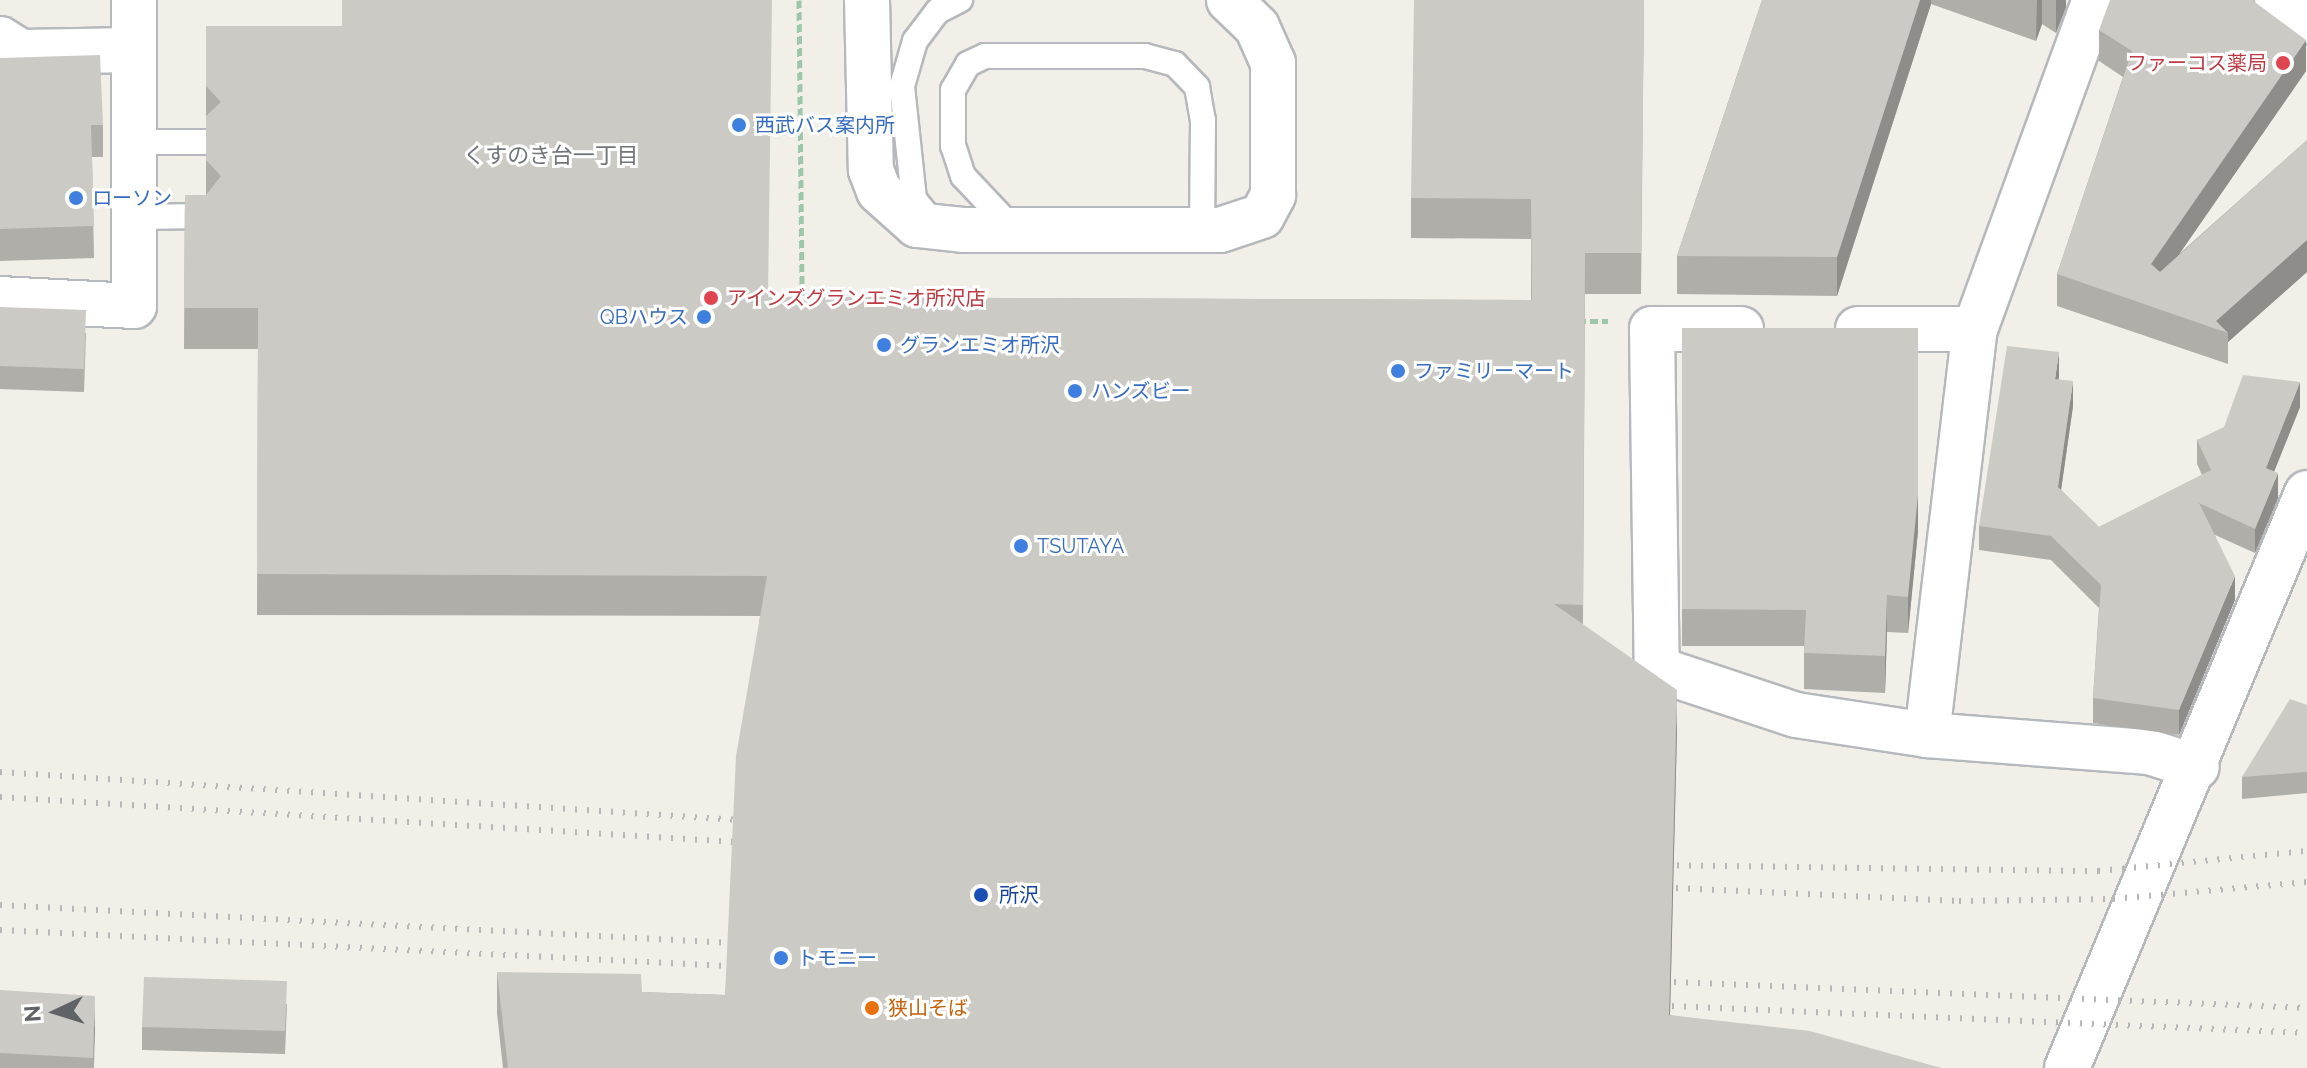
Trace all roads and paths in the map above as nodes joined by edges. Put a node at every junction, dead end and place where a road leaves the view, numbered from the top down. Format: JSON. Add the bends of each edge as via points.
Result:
{"nodes":[{"id":1,"x":134,"y":0,"type":"edge"},
{"id":2,"x":799,"y":0,"type":"edge"},
{"id":3,"x":867,"y":0,"type":"edge"},
{"id":4,"x":960,"y":0,"type":"edge"},
{"id":5,"x":1229,"y":0,"type":"edge"},
{"id":6,"x":2095,"y":0,"type":"edge"},
{"id":7,"x":2277,"y":0,"type":"edge"},
{"id":8,"x":2307,"y":21,"type":"edge"},
{"id":9,"x":0,"y":39,"type":"edge"},
{"id":10,"x":134,"y":50,"type":"junction"},
{"id":11,"x":134,"y":142,"type":"junction"},
{"id":12,"x":206,"y":142,"type":"edge"},
{"id":13,"x":206,"y":216,"type":"edge"},
{"id":14,"x":134,"y":217,"type":"junction"},
{"id":15,"x":939,"y":230,"type":"junction"},
{"id":16,"x":1014,"y":230,"type":"junction"},
{"id":17,"x":1202,"y":230,"type":"junction"},
{"id":18,"x":0,"y":299,"type":"edge"},
{"id":19,"x":791,"y":312,"type":"edge"},
{"id":20,"x":1562,"y":320,"type":"edge"},
{"id":21,"x":1652,"y":329,"type":"junction"},
{"id":22,"x":1975,"y":329,"type":"junction"},
{"id":23,"x":2307,"y":493,"type":"edge"},
{"id":24,"x":1927,"y":735,"type":"junction"},
{"id":25,"x":2197,"y":767,"type":"junction"},
{"id":26,"x":2067,"y":1068,"type":"edge"}],
"edges":[{"from":1,"to":10,"type":"street"},
{"from":2,"to":19,"type":"path","via":[[802,313]]},
{"from":3,"to":15,"type":"street","via":[[871,170],[893,210]]},
{"from":4,"to":15,"type":"lane","via":[[938,11],[915,41],[902,86],[914,199]]},
{"from":5,"to":17,"type":"street","via":[[1257,27],[1273,63],[1273,195],[1244,228]]},
{"from":6,"to":22,"type":"street"},
{"from":7,"to":8,"type":"street"},
{"from":9,"to":10,"type":"street","via":[[21,52]]},
{"from":10,"to":11,"type":"street"},
{"from":11,"to":12,"type":"lane"},
{"from":11,"to":14,"type":"street"},
{"from":13,"to":14,"type":"lane"},
{"from":14,"to":18,"type":"street","via":[[134,306]]},
{"from":15,"to":16,"type":"street"},
{"from":16,"to":17,"type":"street"},
{"from":16,"to":17,"type":"lane","via":[[963,176],[953,146],[953,90],[968,64],[985,56],[1145,56],[1175,64],[1197,87],[1203,120]]},
{"from":20,"to":21,"type":"path"},
{"from":21,"to":22,"type":"street"},
{"from":21,"to":24,"type":"street","via":[[1657,669],[1796,715]]},
{"from":22,"to":24,"type":"street"},
{"from":23,"to":25,"type":"street"},
{"from":24,"to":25,"type":"street","via":[[2149,752]]},
{"from":25,"to":26,"type":"street"}]}
